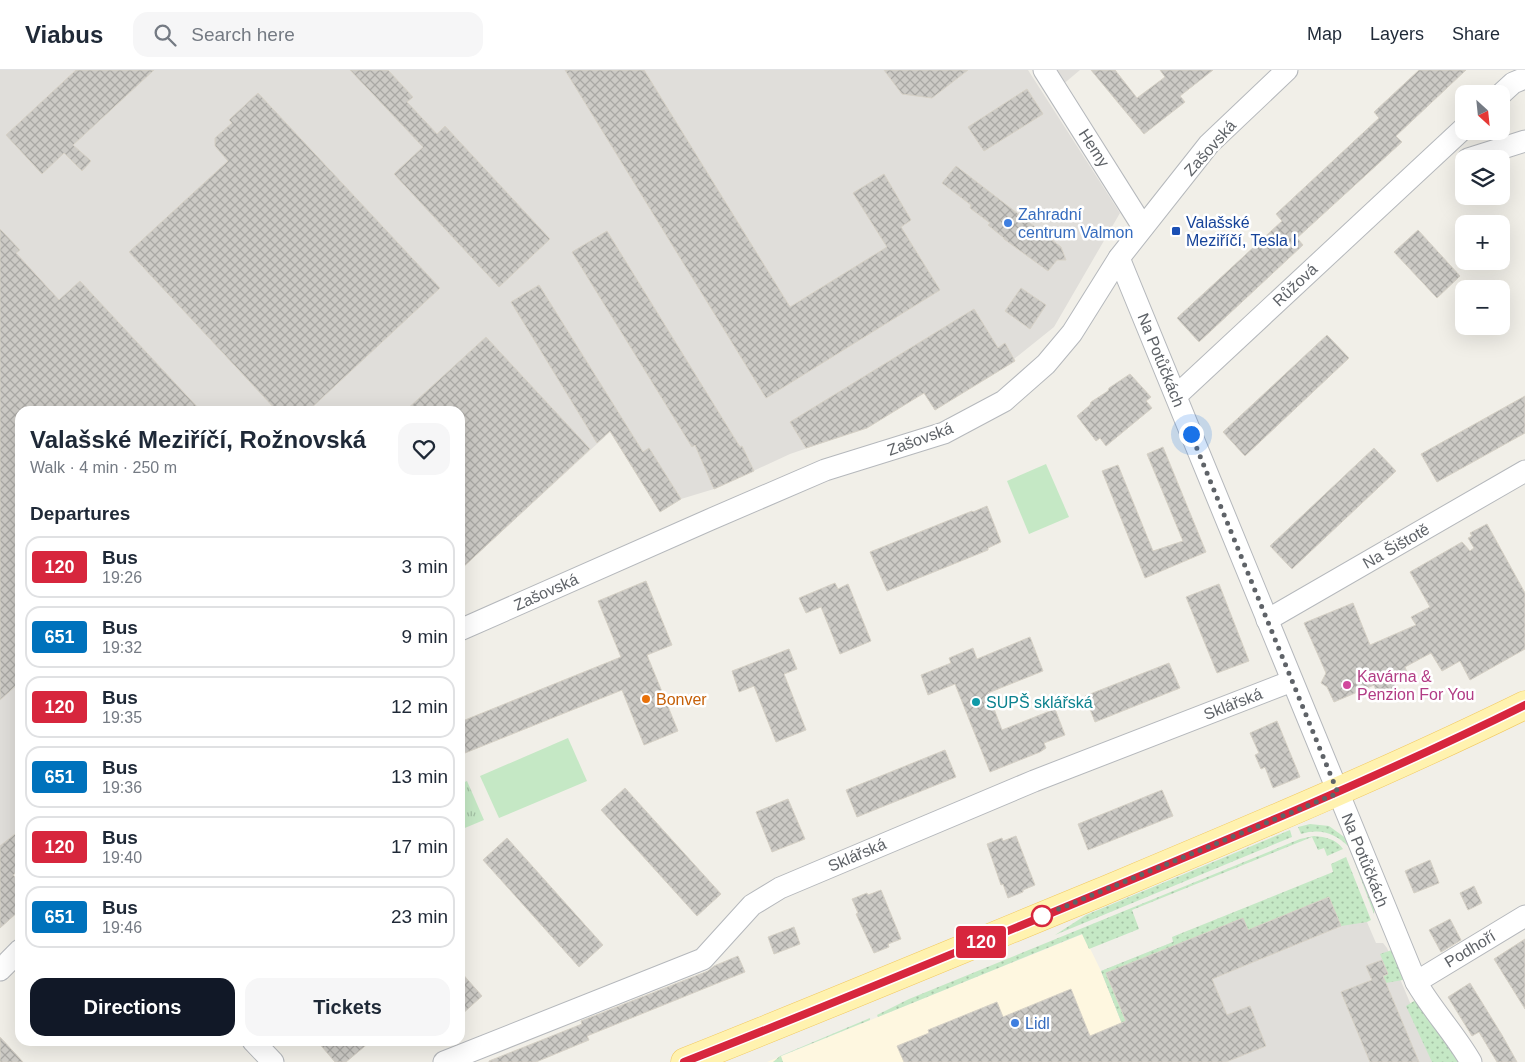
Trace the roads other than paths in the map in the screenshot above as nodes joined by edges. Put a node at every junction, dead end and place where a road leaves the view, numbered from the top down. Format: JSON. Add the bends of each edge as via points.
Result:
{"nodes":[{"id":1,"x":1044,"y":70,"type":"edge"},
{"id":2,"x":1287,"y":70,"type":"edge"},
{"id":3,"x":1525,"y":78,"type":"edge"},
{"id":4,"x":1510,"y":85,"type":"edge"},
{"id":5,"x":1455,"y":136,"type":"edge"},
{"id":6,"x":1525,"y":141,"type":"edge"},
{"id":7,"x":1496,"y":150,"type":"edge"},
{"id":8,"x":1455,"y":163,"type":"edge"},
{"id":9,"x":1415,"y":174,"type":"junction"},
{"id":10,"x":1143,"y":227,"type":"junction"},
{"id":11,"x":1119,"y":258,"type":"junction"},
{"id":12,"x":1176,"y":396,"type":"junction"},
{"id":13,"x":1525,"y":471,"type":"edge"},
{"id":14,"x":1268,"y":620,"type":"junction"},
{"id":15,"x":465,"y":628,"type":"edge"},
{"id":16,"x":1292,"y":682,"type":"junction"},
{"id":17,"x":1525,"y":705,"type":"edge"},
{"id":18,"x":1338,"y":793,"type":"junction"},
{"id":19,"x":1525,"y":916,"type":"edge"},
{"id":20,"x":15,"y":955,"type":"edge"},
{"id":21,"x":0,"y":970,"type":"edge"},
{"id":22,"x":1416,"y":982,"type":"junction"},
{"id":23,"x":258,"y":1046,"type":"edge"},
{"id":24,"x":273,"y":1062,"type":"edge"},
{"id":25,"x":444,"y":1062,"type":"edge"},
{"id":26,"x":685,"y":1062,"type":"edge"},
{"id":27,"x":1471,"y":1062,"type":"edge"}],
"edges":[{"from":1,"to":10,"type":"street","name":"Hemy"},
{"from":2,"to":10,"type":"street","name":"Zašovská","via":[[1209,144]]},
{"from":3,"to":4,"type":"street"},
{"from":5,"to":9,"type":"street","name":"Růžová"},
{"from":6,"to":7,"type":"street"},
{"from":8,"to":9,"type":"street","name":"Růžová"},
{"from":9,"to":12,"type":"street","name":"Růžová"},
{"from":10,"to":11,"type":"street","name":"Zašovská"},
{"from":11,"to":12,"type":"street","name":"Na Potůčkách"},
{"from":11,"to":15,"type":"street","name":"Zašovská","via":[[1072,333],[1046,364],[1004,401],[944,433],[825,470]]},
{"from":12,"to":14,"type":"street","name":"Na Potůčkách"},
{"from":13,"to":14,"type":"street","name":"Na Šištotě"},
{"from":14,"to":16,"type":"street","name":"Na Potůčkách"},
{"from":16,"to":18,"type":"street","name":"Na Potůčkách"},
{"from":16,"to":25,"type":"street","name":"Sklářská","via":[[1034,781],[780,888],[752,905],[703,959]]},
{"from":17,"to":18,"type":"main road"},
{"from":18,"to":22,"type":"street","name":"Na Potůčkách"},
{"from":18,"to":26,"type":"main road"},
{"from":19,"to":22,"type":"street","name":"Podhoří"},
{"from":20,"to":21,"type":"street"},
{"from":22,"to":27,"type":"street","name":"Na Potůčkách"},
{"from":23,"to":24,"type":"street"}]}
